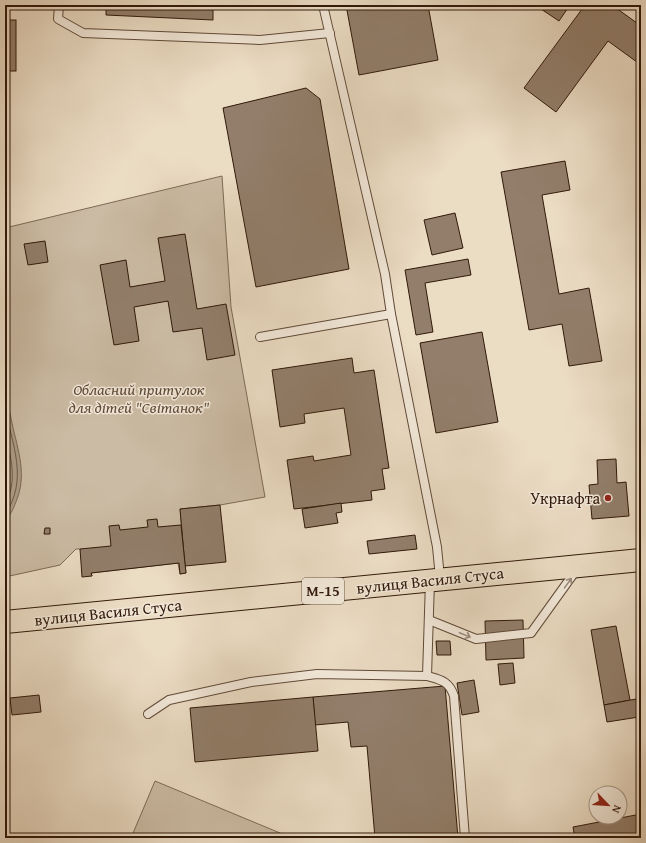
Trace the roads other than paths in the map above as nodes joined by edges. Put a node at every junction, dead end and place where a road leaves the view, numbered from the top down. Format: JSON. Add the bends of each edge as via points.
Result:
{"nodes":[{"id":1,"x":59,"y":5,"type":"edge"},
{"id":2,"x":323,"y":5,"type":"edge"},
{"id":3,"x":330,"y":33,"type":"junction"},
{"id":4,"x":391,"y":314,"type":"junction"},
{"id":5,"x":260,"y":337,"type":"dead end"},
{"id":6,"x":641,"y":560,"type":"edge"},
{"id":7,"x":580,"y":566,"type":"junction"},
{"id":8,"x":436,"y":580,"type":"junction"},
{"id":9,"x":429,"y":620,"type":"junction"},
{"id":10,"x":5,"y":622,"type":"edge"},
{"id":11,"x":427,"y":676,"type":"junction"},
{"id":12,"x":148,"y":714,"type":"dead end"},
{"id":13,"x":465,"y":838,"type":"edge"}],
"edges":[{"from":1,"to":3,"type":"lane","via":[[58,19],[83,33],[260,40]]},
{"from":2,"to":3,"type":"lane"},
{"from":3,"to":4,"type":"lane","via":[[385,274]]},
{"from":4,"to":5,"type":"lane"},
{"from":4,"to":8,"type":"lane","via":[[436,548]]},
{"from":6,"to":7,"type":"main road","name":"вулиця Василя Стуса","number":"М-15"},
{"from":7,"to":8,"type":"main road","name":"вулиця Василя Стуса","number":"М-15"},
{"from":9,"to":7,"type":"lane","one_way":true,"via":[[476,639],[531,633]]},
{"from":8,"to":9,"type":"lane"},
{"from":8,"to":10,"type":"main road","name":"вулиця Василя Стуса","number":"М-15"},
{"from":9,"to":11,"type":"lane"},
{"from":11,"to":12,"type":"lane","via":[[317,674],[251,682],[169,700]]},
{"from":11,"to":13,"type":"lane","via":[[447,684],[454,696]]}]}
